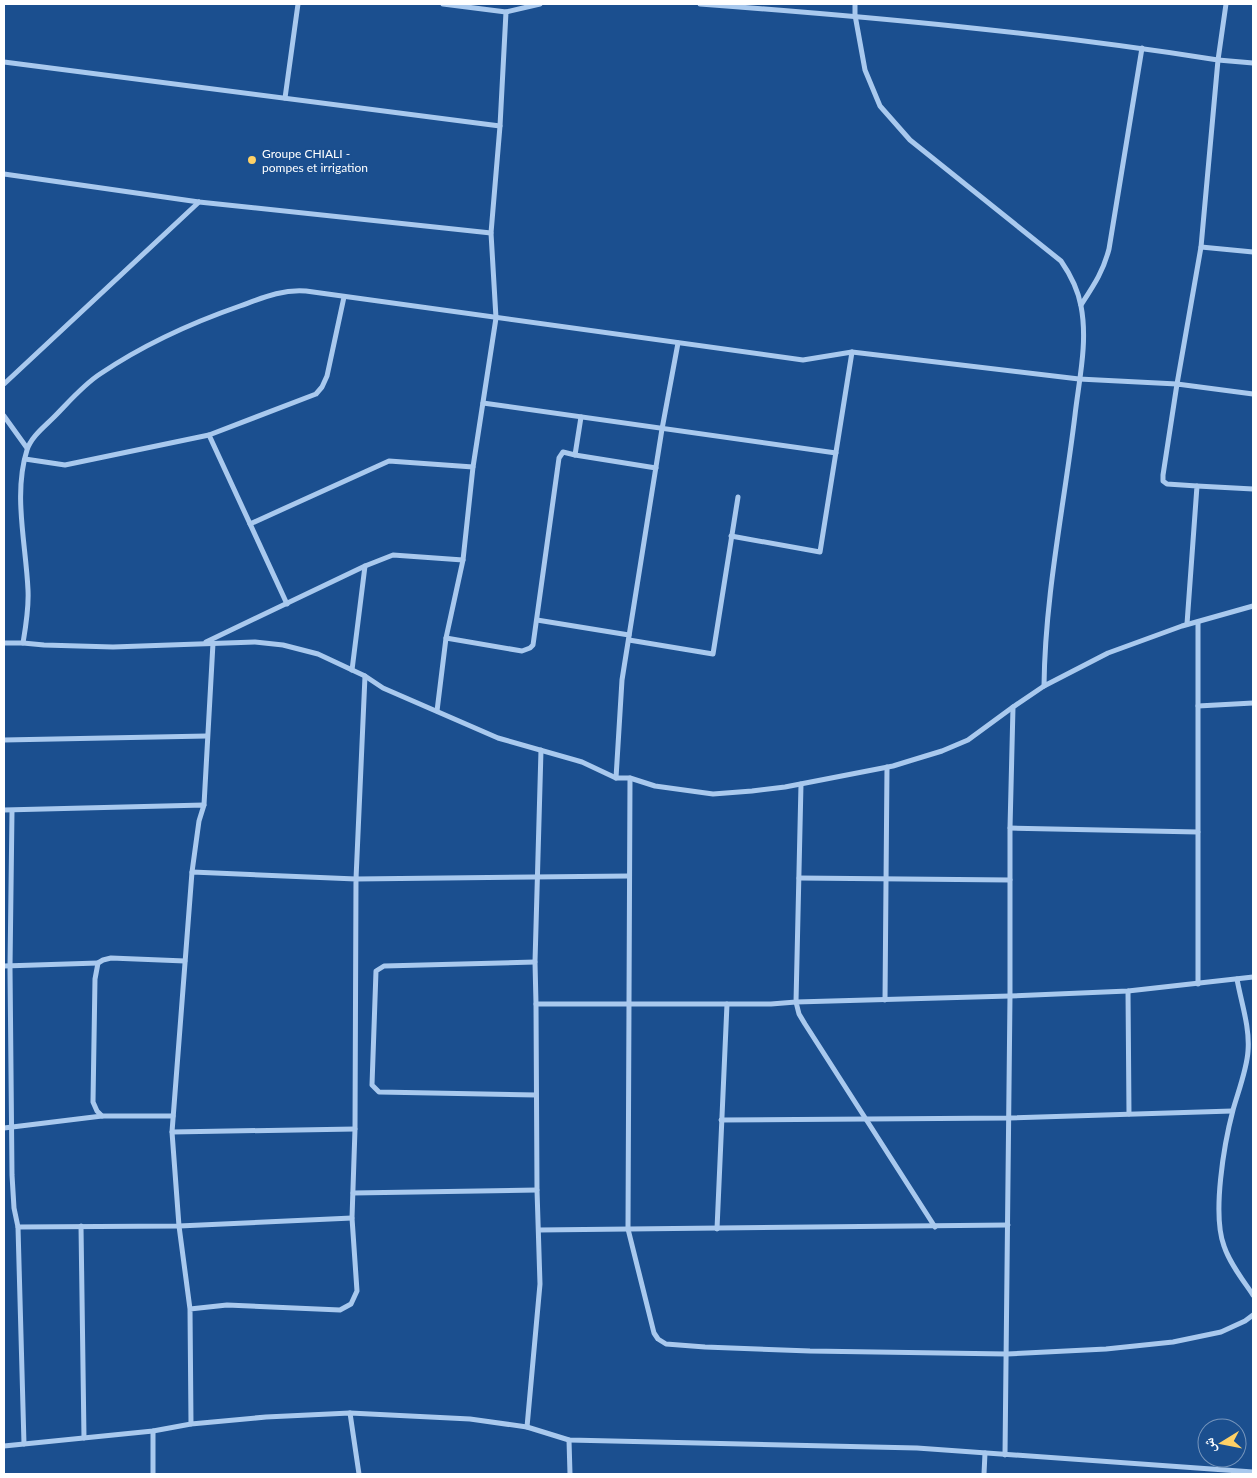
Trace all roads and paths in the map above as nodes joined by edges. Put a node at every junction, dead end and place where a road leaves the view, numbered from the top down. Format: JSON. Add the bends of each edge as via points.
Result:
{"nodes":[{"id":1,"x":298,"y":4,"type":"edge"},
{"id":2,"x":443,"y":4,"type":"edge"},
{"id":3,"x":540,"y":4,"type":"edge"},
{"id":4,"x":700,"y":4,"type":"edge"},
{"id":5,"x":856,"y":4,"type":"edge"},
{"id":6,"x":1226,"y":4,"type":"edge"},
{"id":7,"x":506,"y":12,"type":"junction"},
{"id":8,"x":855,"y":15,"type":"junction"},
{"id":9,"x":1142,"y":48,"type":"junction"},
{"id":10,"x":1218,"y":60,"type":"junction"},
{"id":11,"x":4,"y":62,"type":"edge"},
{"id":12,"x":1253,"y":63,"type":"edge"},
{"id":13,"x":285,"y":98,"type":"junction"},
{"id":14,"x":500,"y":126,"type":"junction"},
{"id":15,"x":4,"y":174,"type":"edge"},
{"id":16,"x":199,"y":202,"type":"junction"},
{"id":17,"x":491,"y":233,"type":"junction"},
{"id":18,"x":1201,"y":247,"type":"junction"},
{"id":19,"x":1253,"y":252,"type":"edge"},
{"id":20,"x":344,"y":297,"type":"junction"},
{"id":21,"x":1081,"y":305,"type":"junction"},
{"id":22,"x":496,"y":318,"type":"junction"},
{"id":23,"x":678,"y":343,"type":"junction"},
{"id":24,"x":852,"y":352,"type":"junction"},
{"id":25,"x":1079,"y":379,"type":"junction"},
{"id":26,"x":4,"y":384,"type":"edge"},
{"id":27,"x":1177,"y":384,"type":"junction"},
{"id":28,"x":1253,"y":394,"type":"edge"},
{"id":29,"x":483,"y":403,"type":"junction"},
{"id":30,"x":4,"y":416,"type":"edge"},
{"id":31,"x":581,"y":417,"type":"junction"},
{"id":32,"x":662,"y":428,"type":"junction"},
{"id":33,"x":209,"y":435,"type":"junction"},
{"id":34,"x":27,"y":448,"type":"junction"},
{"id":35,"x":836,"y":453,"type":"junction"},
{"id":36,"x":575,"y":455,"type":"junction"},
{"id":37,"x":25,"y":459,"type":"junction"},
{"id":38,"x":473,"y":467,"type":"junction"},
{"id":39,"x":656,"y":468,"type":"junction"},
{"id":40,"x":1197,"y":486,"type":"junction"},
{"id":41,"x":1253,"y":489,"type":"edge"},
{"id":42,"x":738,"y":497,"type":"dead end"},
{"id":43,"x":250,"y":524,"type":"junction"},
{"id":44,"x":732,"y":536,"type":"junction"},
{"id":45,"x":463,"y":560,"type":"junction"},
{"id":46,"x":366,"y":566,"type":"junction"},
{"id":47,"x":287,"y":604,"type":"junction"},
{"id":48,"x":1253,"y":606,"type":"edge"},
{"id":49,"x":536,"y":620,"type":"junction"},
{"id":50,"x":1198,"y":622,"type":"junction"},
{"id":51,"x":1187,"y":624,"type":"junction"},
{"id":52,"x":629,"y":637,"type":"junction"},
{"id":53,"x":446,"y":638,"type":"junction"},
{"id":54,"x":4,"y":643,"type":"edge"},
{"id":55,"x":24,"y":643,"type":"junction"},
{"id":56,"x":204,"y":643,"type":"junction"},
{"id":57,"x":213,"y":644,"type":"junction"},
{"id":58,"x":352,"y":670,"type":"junction"},
{"id":59,"x":365,"y":676,"type":"junction"},
{"id":60,"x":1044,"y":686,"type":"junction"},
{"id":61,"x":1253,"y":703,"type":"edge"},
{"id":62,"x":1198,"y":706,"type":"junction"},
{"id":63,"x":1012,"y":707,"type":"junction"},
{"id":64,"x":437,"y":711,"type":"junction"},
{"id":65,"x":207,"y":736,"type":"junction"},
{"id":66,"x":4,"y":740,"type":"edge"},
{"id":67,"x":541,"y":750,"type":"junction"},
{"id":68,"x":887,"y":767,"type":"junction"},
{"id":69,"x":616,"y":778,"type":"junction"},
{"id":70,"x":630,"y":778,"type":"junction"},
{"id":71,"x":801,"y":784,"type":"junction"},
{"id":72,"x":204,"y":805,"type":"junction"},
{"id":73,"x":4,"y":810,"type":"edge"},
{"id":74,"x":12,"y":811,"type":"junction"},
{"id":75,"x":1010,"y":828,"type":"junction"},
{"id":76,"x":1198,"y":832,"type":"junction"},
{"id":77,"x":192,"y":872,"type":"junction"},
{"id":78,"x":630,"y":876,"type":"junction"},
{"id":79,"x":538,"y":877,"type":"junction"},
{"id":80,"x":798,"y":878,"type":"junction"},
{"id":81,"x":886,"y":878,"type":"junction"},
{"id":82,"x":356,"y":879,"type":"junction"},
{"id":83,"x":1010,"y":880,"type":"junction"},
{"id":84,"x":185,"y":961,"type":"junction"},
{"id":85,"x":535,"y":962,"type":"junction"},
{"id":86,"x":98,"y":963,"type":"junction"},
{"id":87,"x":7,"y":967,"type":"edge"},
{"id":88,"x":1253,"y":977,"type":"edge"},
{"id":89,"x":1237,"y":979,"type":"junction"},
{"id":90,"x":1198,"y":984,"type":"junction"},
{"id":91,"x":1128,"y":991,"type":"junction"},
{"id":92,"x":1010,"y":996,"type":"junction"},
{"id":93,"x":886,"y":1000,"type":"junction"},
{"id":94,"x":796,"y":1002,"type":"junction"},
{"id":95,"x":536,"y":1004,"type":"junction"},
{"id":96,"x":629,"y":1004,"type":"junction"},
{"id":97,"x":727,"y":1004,"type":"junction"},
{"id":98,"x":1251,"y":1053,"type":"edge"},
{"id":99,"x":536,"y":1095,"type":"junction"},
{"id":100,"x":1232,"y":1111,"type":"junction"},
{"id":101,"x":1129,"y":1114,"type":"junction"},
{"id":102,"x":102,"y":1116,"type":"junction"},
{"id":103,"x":173,"y":1116,"type":"junction"},
{"id":104,"x":1009,"y":1118,"type":"junction"},
{"id":105,"x":865,"y":1119,"type":"junction"},
{"id":106,"x":721,"y":1120,"type":"junction"},
{"id":107,"x":4,"y":1128,"type":"edge"},
{"id":108,"x":12,"y":1128,"type":"junction"},
{"id":109,"x":355,"y":1129,"type":"junction"},
{"id":110,"x":172,"y":1132,"type":"junction"},
{"id":111,"x":537,"y":1190,"type":"junction"},
{"id":112,"x":353,"y":1193,"type":"junction"},
{"id":113,"x":352,"y":1218,"type":"junction"},
{"id":114,"x":81,"y":1226,"type":"junction"},
{"id":115,"x":179,"y":1226,"type":"junction"},
{"id":116,"x":1008,"y":1226,"type":"junction"},
{"id":117,"x":18,"y":1227,"type":"junction"},
{"id":118,"x":935,"y":1227,"type":"junction"},
{"id":119,"x":628,"y":1229,"type":"junction"},
{"id":120,"x":717,"y":1229,"type":"junction"},
{"id":121,"x":539,"y":1230,"type":"junction"},
{"id":122,"x":1253,"y":1296,"type":"edge"},
{"id":123,"x":190,"y":1308,"type":"junction"},
{"id":124,"x":1253,"y":1315,"type":"edge"},
{"id":125,"x":1007,"y":1354,"type":"junction"},
{"id":126,"x":350,"y":1413,"type":"junction"},
{"id":127,"x":191,"y":1424,"type":"junction"},
{"id":128,"x":527,"y":1427,"type":"junction"},
{"id":129,"x":153,"y":1431,"type":"junction"},
{"id":130,"x":84,"y":1438,"type":"junction"},
{"id":131,"x":569,"y":1440,"type":"junction"},
{"id":132,"x":24,"y":1444,"type":"junction"},
{"id":133,"x":4,"y":1446,"type":"edge"},
{"id":134,"x":985,"y":1453,"type":"junction"},
{"id":135,"x":1005,"y":1455,"type":"junction"},
{"id":136,"x":1253,"y":1473,"type":"edge"},
{"id":137,"x":153,"y":1474,"type":"edge"},
{"id":138,"x":359,"y":1474,"type":"edge"},
{"id":139,"x":570,"y":1474,"type":"edge"},
{"id":140,"x":984,"y":1474,"type":"edge"}],
"edges":[{"from":1,"to":13,"type":"street"},
{"from":2,"to":7,"type":"street"},
{"from":3,"to":7,"type":"street"},
{"from":4,"to":8,"type":"street"},
{"from":5,"to":8,"type":"street"},
{"from":6,"to":10,"type":"street"},
{"from":7,"to":14,"type":"street"},
{"from":8,"to":9,"type":"street"},
{"from":8,"to":21,"type":"street","via":[[865,70],[880,106],[910,140],[1061,261]]},
{"from":9,"to":10,"type":"street"},
{"from":9,"to":21,"type":"street","via":[[1106,258],[1098,280]]},
{"from":10,"to":12,"type":"street"},
{"from":10,"to":18,"type":"street"},
{"from":11,"to":13,"type":"street"},
{"from":13,"to":14,"type":"street"},
{"from":14,"to":17,"type":"street"},
{"from":15,"to":16,"type":"street"},
{"from":16,"to":17,"type":"street"},
{"from":16,"to":26,"type":"street"},
{"from":17,"to":22,"type":"street"},
{"from":18,"to":19,"type":"street"},
{"from":18,"to":27,"type":"street"},
{"from":20,"to":22,"type":"street"},
{"from":20,"to":33,"type":"street","via":[[327,376],[316,394]]},
{"from":20,"to":34,"type":"street","via":[[293,290],[277,292],[166,336],[99,374],[36,435]]},
{"from":21,"to":25,"type":"street","via":[[1083,346]]},
{"from":22,"to":23,"type":"street"},
{"from":22,"to":29,"type":"street"},
{"from":23,"to":24,"type":"street","via":[[803,360]]},
{"from":23,"to":32,"type":"street"},
{"from":24,"to":25,"type":"street"},
{"from":24,"to":35,"type":"street"},
{"from":25,"to":27,"type":"street"},
{"from":25,"to":60,"type":"street","via":[[1044,643]]},
{"from":27,"to":28,"type":"street"},
{"from":27,"to":40,"type":"street","via":[[1163,481]]},
{"from":29,"to":31,"type":"street"},
{"from":29,"to":38,"type":"street"},
{"from":30,"to":34,"type":"street"},
{"from":31,"to":32,"type":"street"},
{"from":31,"to":36,"type":"street"},
{"from":32,"to":35,"type":"street"},
{"from":32,"to":39,"type":"street"},
{"from":33,"to":37,"type":"street","via":[[65,466]]},
{"from":33,"to":43,"type":"street"},
{"from":34,"to":37,"type":"street"},
{"from":35,"to":44,"type":"street","via":[[820,552]]},
{"from":36,"to":39,"type":"street"},
{"from":36,"to":49,"type":"street","via":[[563,452],[559,458]]},
{"from":37,"to":55,"type":"street","via":[[21,497],[28,603]]},
{"from":38,"to":43,"type":"street","via":[[389,461]]},
{"from":38,"to":45,"type":"street"},
{"from":39,"to":52,"type":"street"},
{"from":40,"to":41,"type":"street"},
{"from":40,"to":51,"type":"street"},
{"from":42,"to":44,"type":"street"},
{"from":43,"to":47,"type":"street"},
{"from":44,"to":52,"type":"street","via":[[713,654]]},
{"from":45,"to":46,"type":"street","via":[[393,555]]},
{"from":45,"to":53,"type":"street"},
{"from":46,"to":47,"type":"street"},
{"from":46,"to":58,"type":"street"},
{"from":47,"to":56,"type":"street"},
{"from":48,"to":50,"type":"street"},
{"from":49,"to":52,"type":"street"},
{"from":49,"to":53,"type":"street","via":[[533,645],[528,650]]},
{"from":50,"to":51,"type":"street"},
{"from":50,"to":62,"type":"street"},
{"from":51,"to":60,"type":"street","via":[[1108,652]]},
{"from":52,"to":69,"type":"street","via":[[622,680]]},
{"from":53,"to":64,"type":"street"},
{"from":54,"to":55,"type":"street"},
{"from":55,"to":56,"type":"street","via":[[156,646]]},
{"from":56,"to":57,"type":"street"},
{"from":57,"to":58,"type":"street","via":[[255,642],[282,645],[318,654]]},
{"from":57,"to":65,"type":"street"},
{"from":58,"to":59,"type":"street"},
{"from":59,"to":64,"type":"street","via":[[383,688]]},
{"from":59,"to":82,"type":"street"},
{"from":60,"to":63,"type":"street"},
{"from":61,"to":62,"type":"street"},
{"from":62,"to":76,"type":"street"},
{"from":63,"to":68,"type":"street","via":[[968,740]]},
{"from":63,"to":75,"type":"street"},
{"from":64,"to":67,"type":"street","via":[[498,738]]},
{"from":65,"to":66,"type":"street"},
{"from":65,"to":72,"type":"street"},
{"from":67,"to":69,"type":"street","via":[[582,762]]},
{"from":67,"to":79,"type":"street"},
{"from":68,"to":71,"type":"street"},
{"from":68,"to":81,"type":"street"},
{"from":69,"to":70,"type":"street"},
{"from":70,"to":71,"type":"street","via":[[655,786],[713,794]]},
{"from":70,"to":78,"type":"street"},
{"from":71,"to":80,"type":"street"},
{"from":72,"to":74,"type":"street"},
{"from":72,"to":77,"type":"street"},
{"from":73,"to":74,"type":"street"},
{"from":74,"to":87,"type":"street"},
{"from":75,"to":76,"type":"street"},
{"from":75,"to":83,"type":"street"},
{"from":76,"to":90,"type":"street"},
{"from":77,"to":82,"type":"street"},
{"from":77,"to":84,"type":"street"},
{"from":78,"to":79,"type":"street"},
{"from":78,"to":96,"type":"street"},
{"from":79,"to":82,"type":"street"},
{"from":79,"to":85,"type":"street"},
{"from":80,"to":81,"type":"street"},
{"from":80,"to":94,"type":"street"},
{"from":81,"to":83,"type":"street"},
{"from":81,"to":93,"type":"street"},
{"from":82,"to":109,"type":"street"},
{"from":83,"to":92,"type":"street"},
{"from":84,"to":86,"type":"street","via":[[110,958]]},
{"from":84,"to":103,"type":"street"},
{"from":85,"to":95,"type":"street"},
{"from":85,"to":99,"type":"street","via":[[384,966],[376,971],[372,1085],[380,1092]]},
{"from":86,"to":87,"type":"street"},
{"from":86,"to":102,"type":"street","via":[[93,1102]]},
{"from":87,"to":108,"type":"street"},
{"from":88,"to":89,"type":"street"},
{"from":89,"to":90,"type":"street"},
{"from":89,"to":98,"type":"street"},
{"from":90,"to":91,"type":"street"},
{"from":91,"to":92,"type":"street"},
{"from":91,"to":101,"type":"street"},
{"from":92,"to":93,"type":"street"},
{"from":92,"to":104,"type":"street"},
{"from":93,"to":94,"type":"street"},
{"from":94,"to":97,"type":"street"},
{"from":94,"to":105,"type":"street","via":[[799,1014]]},
{"from":95,"to":96,"type":"street"},
{"from":95,"to":99,"type":"street"},
{"from":96,"to":97,"type":"street"},
{"from":96,"to":119,"type":"street"},
{"from":97,"to":106,"type":"street"},
{"from":98,"to":100,"type":"street"},
{"from":99,"to":111,"type":"street"},
{"from":100,"to":101,"type":"street"},
{"from":100,"to":122,"type":"street","via":[[1219,1204],[1220,1229],[1224,1247]]},
{"from":101,"to":104,"type":"street"},
{"from":102,"to":103,"type":"street"},
{"from":102,"to":108,"type":"street"},
{"from":103,"to":110,"type":"street"},
{"from":104,"to":105,"type":"street"},
{"from":104,"to":116,"type":"street"},
{"from":105,"to":106,"type":"street"},
{"from":105,"to":118,"type":"street"},
{"from":106,"to":120,"type":"street"},
{"from":107,"to":108,"type":"street"},
{"from":108,"to":117,"type":"street","via":[[13,1190]]},
{"from":109,"to":110,"type":"street"},
{"from":109,"to":112,"type":"street"},
{"from":110,"to":115,"type":"street"},
{"from":111,"to":112,"type":"street"},
{"from":111,"to":121,"type":"street"},
{"from":112,"to":113,"type":"street"},
{"from":113,"to":115,"type":"street"},
{"from":113,"to":123,"type":"street","via":[[357,1291],[351,1304],[340,1310],[227,1304]]},
{"from":114,"to":115,"type":"street"},
{"from":114,"to":117,"type":"street"},
{"from":114,"to":130,"type":"street"},
{"from":115,"to":123,"type":"street"},
{"from":116,"to":118,"type":"street"},
{"from":116,"to":125,"type":"street"},
{"from":117,"to":132,"type":"street"},
{"from":118,"to":120,"type":"street"},
{"from":119,"to":120,"type":"street"},
{"from":119,"to":121,"type":"street"},
{"from":119,"to":125,"type":"street","via":[[654,1333],[666,1344],[810,1351]]},
{"from":121,"to":128,"type":"street","via":[[540,1284]]},
{"from":123,"to":127,"type":"street"},
{"from":124,"to":125,"type":"street","via":[[1221,1332],[1173,1342]]},
{"from":125,"to":135,"type":"street"},
{"from":126,"to":127,"type":"street"},
{"from":126,"to":128,"type":"street","via":[[470,1419]]},
{"from":126,"to":138,"type":"street"},
{"from":127,"to":129,"type":"street"},
{"from":128,"to":131,"type":"street"},
{"from":129,"to":130,"type":"street"},
{"from":129,"to":137,"type":"street"},
{"from":130,"to":132,"type":"street"},
{"from":131,"to":134,"type":"street","via":[[917,1448]]},
{"from":131,"to":139,"type":"street"},
{"from":132,"to":133,"type":"street"},
{"from":134,"to":135,"type":"street"},
{"from":134,"to":140,"type":"street"},
{"from":135,"to":136,"type":"street"}]}
